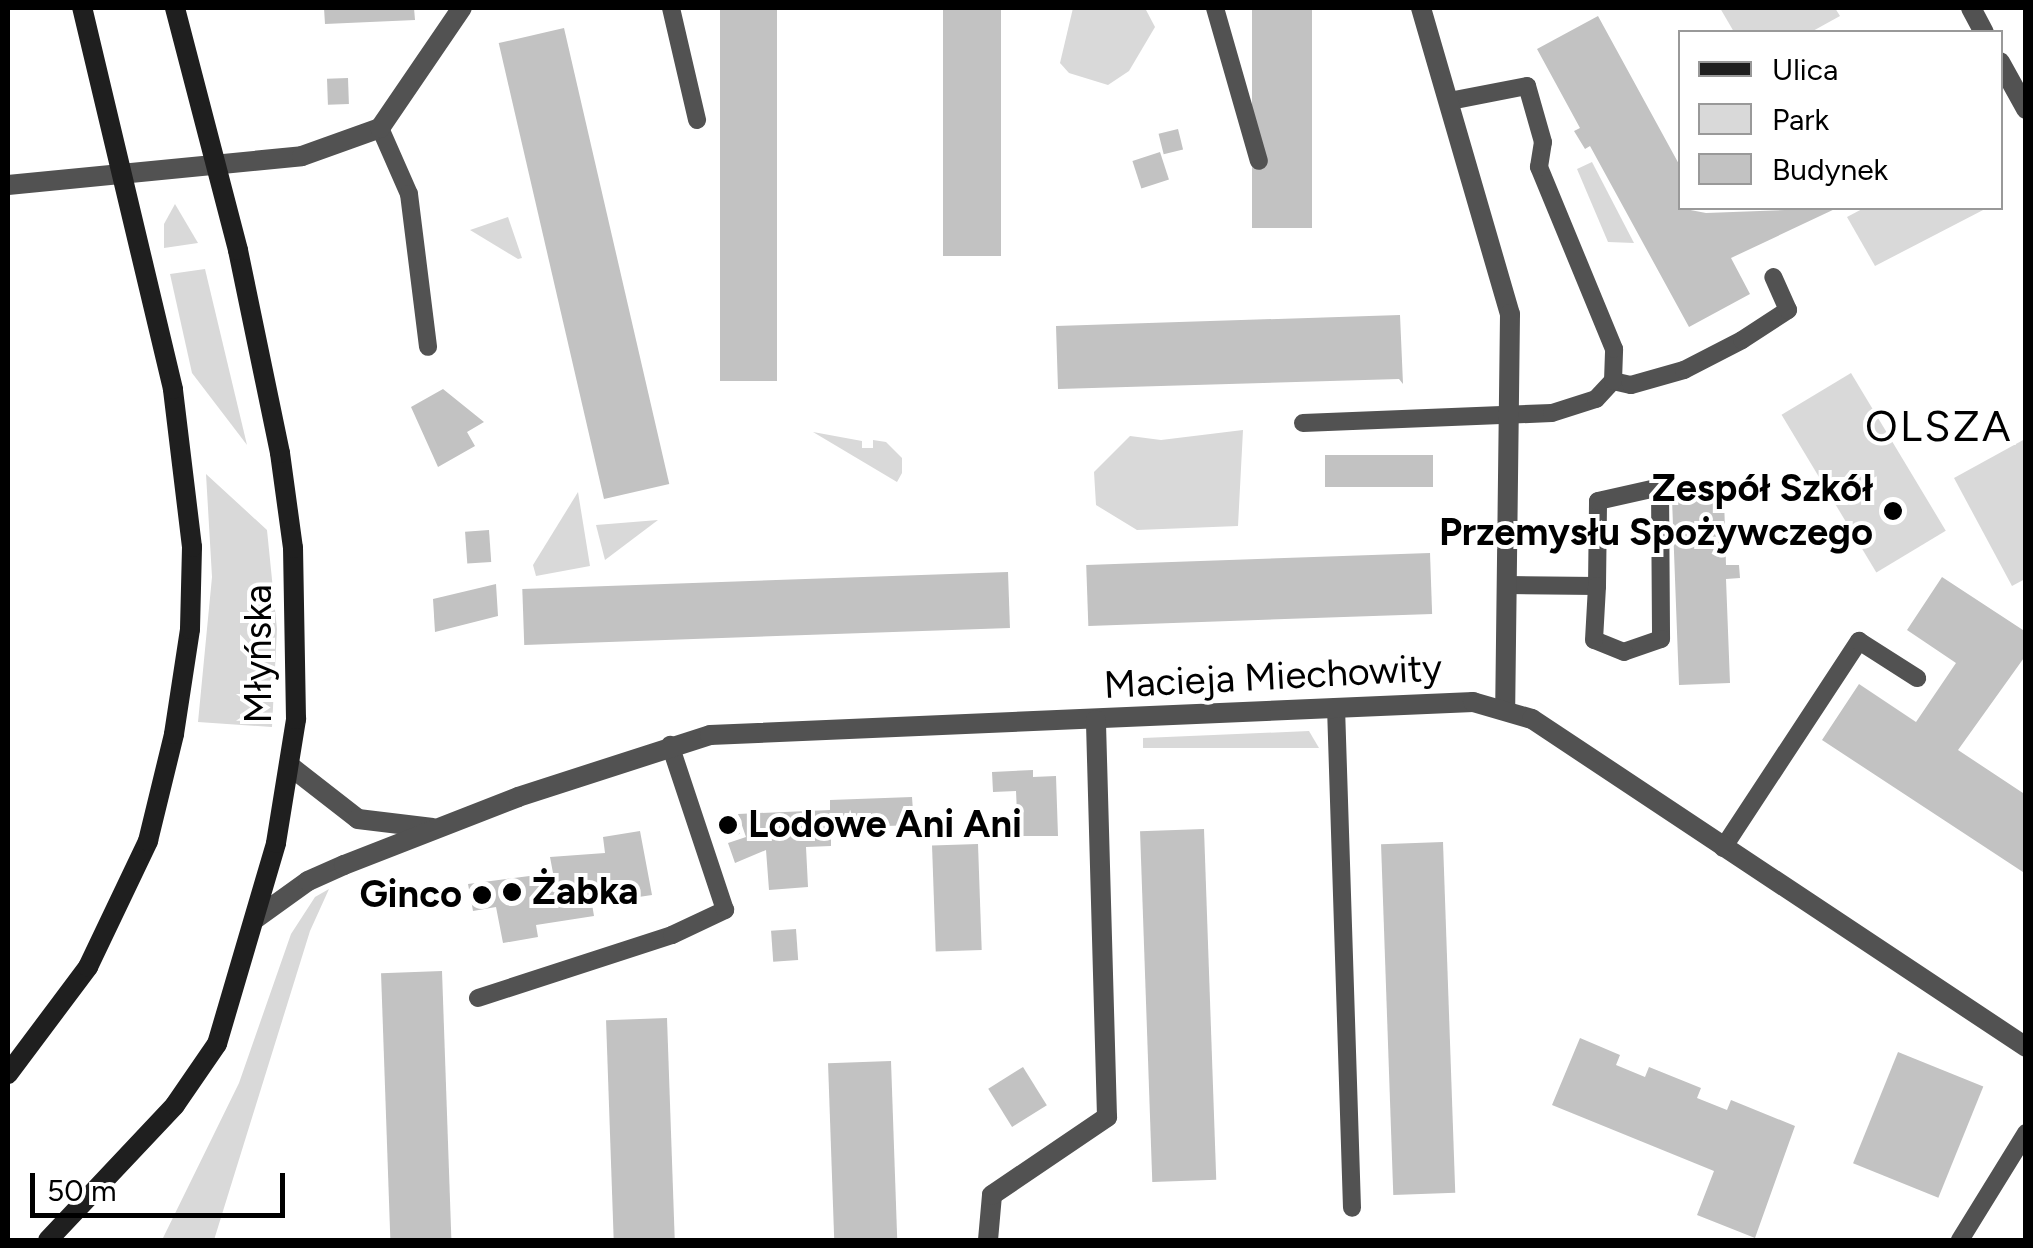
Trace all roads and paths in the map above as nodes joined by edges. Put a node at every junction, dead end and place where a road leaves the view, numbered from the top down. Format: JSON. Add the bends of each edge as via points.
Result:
{"nodes":[{"id":1,"x":82,"y":8,"type":"edge"},
{"id":2,"x":174,"y":8,"type":"edge"},
{"id":3,"x":462,"y":8,"type":"edge"},
{"id":4,"x":671,"y":8,"type":"edge"},
{"id":5,"x":1215,"y":8,"type":"edge"},
{"id":6,"x":1421,"y":8,"type":"edge"},
{"id":7,"x":1971,"y":8,"type":"edge"},
{"id":8,"x":1983,"y":30,"type":"edge"},
{"id":9,"x":2003,"y":67,"type":"edge"},
{"id":10,"x":1450,"y":101,"type":"junction"},
{"id":11,"x":2026,"y":108,"type":"edge"},
{"id":12,"x":697,"y":120,"type":"dead end"},
{"id":13,"x":380,"y":128,"type":"junction"},
{"id":14,"x":1259,"y":161,"type":"dead end"},
{"id":15,"x":216,"y":164,"type":"junction"},
{"id":16,"x":124,"y":169,"type":"junction"},
{"id":17,"x":8,"y":185,"type":"edge"},
{"id":18,"x":1773,"y":277,"type":"dead end"},
{"id":19,"x":428,"y":347,"type":"dead end"},
{"id":20,"x":1614,"y":381,"type":"junction"},
{"id":21,"x":1512,"y":416,"type":"junction"},
{"id":22,"x":1303,"y":423,"type":"dead end"},
{"id":23,"x":1509,"y":585,"type":"junction"},
{"id":24,"x":1597,"y":586,"type":"junction"},
{"id":25,"x":1916,"y":678,"type":"dead end"},
{"id":26,"x":1336,"y":707,"type":"junction"},
{"id":27,"x":1505,"y":709,"type":"junction"},
{"id":28,"x":1096,"y":720,"type":"junction"},
{"id":29,"x":670,"y":746,"type":"junction"},
{"id":30,"x":290,"y":766,"type":"junction"},
{"id":31,"x":439,"y":828,"type":"junction"},
{"id":32,"x":1723,"y":848,"type":"junction"},
{"id":33,"x":256,"y":919,"type":"junction"},
{"id":34,"x":478,"y":998,"type":"dead end"},
{"id":35,"x":2026,"y":1048,"type":"edge"},
{"id":36,"x":8,"y":1074,"type":"edge"},
{"id":37,"x":2026,"y":1133,"type":"edge"},
{"id":38,"x":1352,"y":1208,"type":"dead end"},
{"id":39,"x":48,"y":1240,"type":"edge"},
{"id":40,"x":988,"y":1240,"type":"edge"},
{"id":41,"x":1960,"y":1240,"type":"edge"}],
"edges":[{"from":1,"to":16,"type":"main road","name":"Młyńska"},
{"from":2,"to":15,"type":"main road","name":"Młyńska"},
{"from":3,"to":13,"type":"street"},
{"from":4,"to":12,"type":"lane"},
{"from":5,"to":14,"type":"lane"},
{"from":6,"to":10,"type":"street"},
{"from":7,"to":8,"type":"street"},
{"from":9,"to":11,"type":"street"},
{"from":10,"to":20,"type":"lane","via":[[1527,86],[1543,142],[1539,167],[1614,350]]},
{"from":10,"to":21,"type":"street","via":[[1510,314]]},
{"from":13,"to":15,"type":"street","via":[[311,154]]},
{"from":13,"to":19,"type":"lane","via":[[409,194]]},
{"from":15,"to":16,"type":"street"},
{"from":15,"to":30,"type":"main road","name":"Młyńska","via":[[266,382],[293,548],[297,632]]},
{"from":16,"to":17,"type":"street"},
{"from":16,"to":36,"type":"main road","name":"Młyńska","via":[[184,456],[190,628],[164,785],[141,857],[88,967]]},
{"from":18,"to":20,"type":"lane","via":[[1788,310],[1684,370],[1631,384]]},
{"from":20,"to":21,"type":"lane","via":[[1585,404]]},
{"from":21,"to":22,"type":"lane"},
{"from":21,"to":23,"type":"street"},
{"from":23,"to":24,"type":"lane"},
{"from":23,"to":27,"type":"street"},
{"from":24,"to":24,"type":"lane","via":[[1598,501],[1660,487],[1662,639],[1624,652],[1594,640]]},
{"from":25,"to":32,"type":"lane","via":[[1860,640]]},
{"from":26,"to":27,"type":"street","name":"Macieja Miechowity","via":[[1473,702]]},
{"from":26,"to":28,"type":"street","name":"Macieja Miechowity"},
{"from":26,"to":38,"type":"lane"},
{"from":27,"to":32,"type":"street","name":"Macieja Miechowity","via":[[1532,719]]},
{"from":28,"to":29,"type":"street","name":"Macieja Miechowity","via":[[777,728]]},
{"from":28,"to":40,"type":"street","via":[[1107,1116],[992,1196]]},
{"from":29,"to":31,"type":"street","name":"Macieja Miechowity"},
{"from":29,"to":34,"type":"lane","via":[[725,910],[672,936]]},
{"from":30,"to":31,"type":"street","name":"Macieja Miechowity","via":[[358,819]]},
{"from":30,"to":33,"type":"main road","name":"Młyńska"},
{"from":31,"to":33,"type":"street","name":"Macieja Miechowity","via":[[308,880]]},
{"from":32,"to":35,"type":"street","name":"Macieja Miechowity"},
{"from":33,"to":39,"type":"main road","name":"Młyńska","via":[[218,1044],[199,1075]]},
{"from":37,"to":41,"type":"lane"}]}
